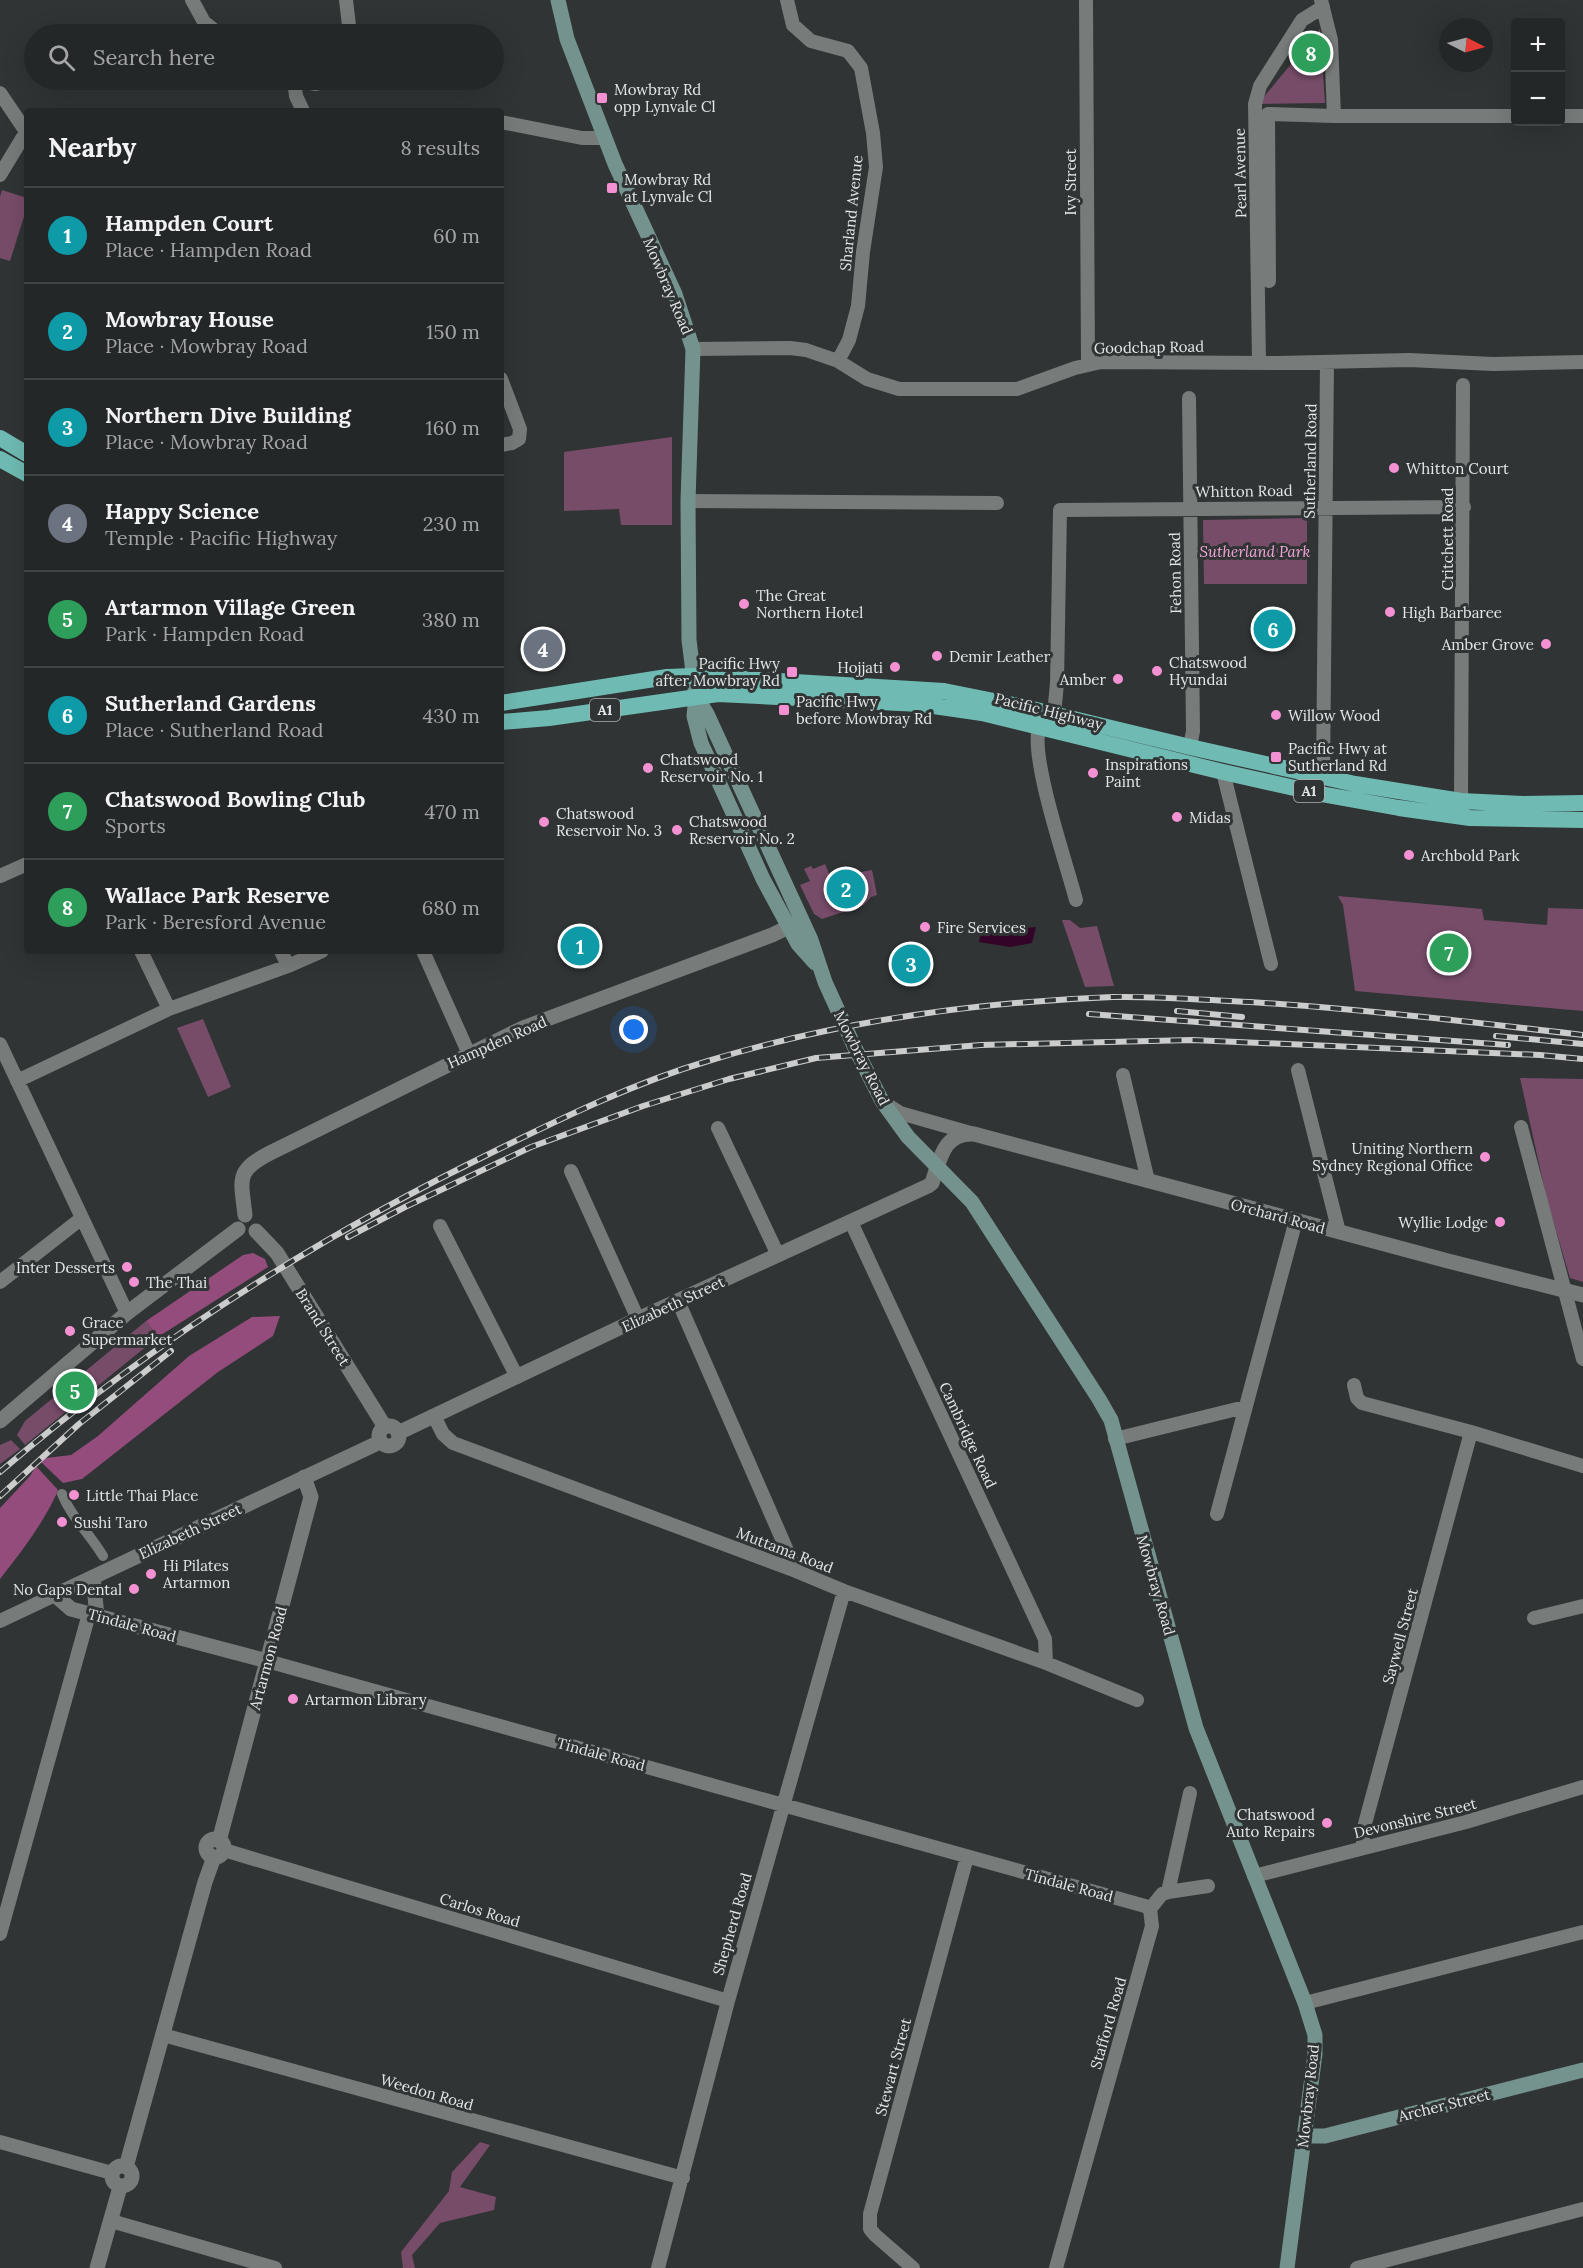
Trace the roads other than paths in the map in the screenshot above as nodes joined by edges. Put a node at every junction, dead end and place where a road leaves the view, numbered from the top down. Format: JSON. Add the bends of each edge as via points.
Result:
{"nodes":[{"id":1,"x":192,"y":0,"type":"edge"},
{"id":2,"x":346,"y":0,"type":"edge"},
{"id":3,"x":558,"y":0,"type":"edge"},
{"id":4,"x":787,"y":0,"type":"edge"},
{"id":5,"x":1086,"y":0,"type":"edge"},
{"id":6,"x":1322,"y":3,"type":"edge"},
{"id":7,"x":206,"y":24,"type":"edge"},
{"id":8,"x":349,"y":24,"type":"edge"},
{"id":9,"x":295,"y":90,"type":"edge"},
{"id":10,"x":0,"y":93,"type":"edge"},
{"id":11,"x":302,"y":108,"type":"edge"},
{"id":12,"x":1334,"y":116,"type":"junction"},
{"id":13,"x":1511,"y":116,"type":"edge"},
{"id":14,"x":1565,"y":116,"type":"edge"},
{"id":15,"x":1583,"y":116,"type":"edge"},
{"id":16,"x":504,"y":123,"type":"edge"},
{"id":17,"x":24,"y":130,"type":"edge"},
{"id":18,"x":24,"y":136,"type":"edge"},
{"id":19,"x":604,"y":138,"type":"junction"},
{"id":20,"x":0,"y":175,"type":"edge"},
{"id":21,"x":1269,"y":281,"type":"dead end"},
{"id":22,"x":693,"y":349,"type":"junction"},
{"id":23,"x":838,"y":360,"type":"junction"},
{"id":24,"x":1327,"y":362,"type":"junction"},
{"id":25,"x":1583,"y":362,"type":"edge"},
{"id":26,"x":1259,"y":363,"type":"junction"},
{"id":27,"x":1088,"y":364,"type":"junction"},
{"id":28,"x":1463,"y":385,"type":"dead end"},
{"id":29,"x":504,"y":387,"type":"edge"},
{"id":30,"x":1189,"y":398,"type":"dead end"},
{"id":31,"x":0,"y":438,"type":"edge"},
{"id":32,"x":504,"y":444,"type":"edge"},
{"id":33,"x":24,"y":452,"type":"edge"},
{"id":34,"x":0,"y":459,"type":"edge"},
{"id":35,"x":24,"y":472,"type":"edge"},
{"id":36,"x":688,"y":501,"type":"junction"},
{"id":37,"x":997,"y":503,"type":"dead end"},
{"id":38,"x":1327,"y":507,"type":"junction"},
{"id":39,"x":1464,"y":507,"type":"junction"},
{"id":40,"x":1191,"y":508,"type":"junction"},
{"id":41,"x":693,"y":675,"type":"junction"},
{"id":42,"x":696,"y":696,"type":"junction"},
{"id":43,"x":504,"y":703,"type":"edge"},
{"id":44,"x":1054,"y":715,"type":"junction"},
{"id":45,"x":504,"y":722,"type":"edge"},
{"id":46,"x":1039,"y":728,"type":"junction"},
{"id":47,"x":1190,"y":747,"type":"junction"},
{"id":48,"x":1223,"y":772,"type":"junction"},
{"id":49,"x":1323,"y":777,"type":"junction"},
{"id":50,"x":1461,"y":801,"type":"junction"},
{"id":51,"x":1583,"y":803,"type":"edge"},
{"id":52,"x":1583,"y":820,"type":"edge"},
{"id":53,"x":24,"y":865,"type":"edge"},
{"id":54,"x":0,"y":876,"type":"edge"},
{"id":55,"x":1076,"y":900,"type":"dead end"},
{"id":56,"x":802,"y":921,"type":"junction"},
{"id":57,"x":788,"y":927,"type":"junction"},
{"id":58,"x":142,"y":954,"type":"edge"},
{"id":59,"x":282,"y":954,"type":"edge"},
{"id":60,"x":315,"y":954,"type":"edge"},
{"id":61,"x":424,"y":954,"type":"edge"},
{"id":62,"x":1271,"y":964,"type":"dead end"},
{"id":63,"x":288,"y":966,"type":"junction"},
{"id":64,"x":819,"y":967,"type":"junction"},
{"id":65,"x":169,"y":1009,"type":"junction"},
{"id":66,"x":0,"y":1044,"type":"edge"},
{"id":67,"x":469,"y":1054,"type":"junction"},
{"id":68,"x":1298,"y":1070,"type":"dead end"},
{"id":69,"x":1123,"y":1075,"type":"dead end"},
{"id":70,"x":17,"y":1081,"type":"junction"},
{"id":71,"x":878,"y":1095,"type":"junction"},
{"id":72,"x":1521,"y":1127,"type":"dead end"},
{"id":73,"x":718,"y":1128,"type":"dead end"},
{"id":74,"x":974,"y":1134,"type":"junction"},
{"id":75,"x":938,"y":1167,"type":"junction"},
{"id":76,"x":571,"y":1171,"type":"dead end"},
{"id":77,"x":1148,"y":1181,"type":"junction"},
{"id":78,"x":245,"y":1215,"type":"junction"},
{"id":79,"x":82,"y":1218,"type":"junction"},
{"id":80,"x":1296,"y":1220,"type":"junction"},
{"id":81,"x":851,"y":1222,"type":"junction"},
{"id":82,"x":440,"y":1226,"type":"dead end"},
{"id":83,"x":238,"y":1229,"type":"junction"},
{"id":84,"x":256,"y":1231,"type":"junction"},
{"id":85,"x":1338,"y":1232,"type":"junction"},
{"id":86,"x":778,"y":1256,"type":"junction"},
{"id":87,"x":0,"y":1282,"type":"edge"},
{"id":88,"x":1565,"y":1290,"type":"junction"},
{"id":89,"x":1583,"y":1295,"type":"edge"},
{"id":90,"x":678,"y":1301,"type":"junction"},
{"id":91,"x":127,"y":1313,"type":"junction"},
{"id":92,"x":638,"y":1319,"type":"junction"},
{"id":93,"x":1583,"y":1359,"type":"edge"},
{"id":94,"x":517,"y":1377,"type":"junction"},
{"id":95,"x":1354,"y":1385,"type":"dead end"},
{"id":96,"x":1245,"y":1407,"type":"junction"},
{"id":97,"x":434,"y":1416,"type":"junction"},
{"id":98,"x":0,"y":1421,"type":"edge"},
{"id":99,"x":392,"y":1430,"type":"junction"},
{"id":100,"x":1471,"y":1432,"type":"junction"},
{"id":101,"x":1115,"y":1439,"type":"junction"},
{"id":102,"x":1583,"y":1466,"type":"edge"},
{"id":103,"x":304,"y":1477,"type":"junction"},
{"id":104,"x":62,"y":1494,"type":"dead end"},
{"id":105,"x":1217,"y":1514,"type":"dead end"},
{"id":106,"x":103,"y":1556,"type":"dead end"},
{"id":107,"x":796,"y":1571,"type":"junction"},
{"id":108,"x":93,"y":1577,"type":"junction"},
{"id":109,"x":844,"y":1591,"type":"junction"},
{"id":110,"x":55,"y":1594,"type":"junction"},
{"id":111,"x":1583,"y":1606,"type":"edge"},
{"id":112,"x":93,"y":1615,"type":"junction"},
{"id":113,"x":1534,"y":1618,"type":"dead end"},
{"id":114,"x":0,"y":1621,"type":"edge"},
{"id":115,"x":267,"y":1661,"type":"junction"},
{"id":116,"x":1046,"y":1663,"type":"junction"},
{"id":117,"x":1137,"y":1700,"type":"dead end"},
{"id":118,"x":1583,"y":1787,"type":"edge"},
{"id":119,"x":1190,"y":1793,"type":"dead end"},
{"id":120,"x":783,"y":1804,"type":"junction"},
{"id":121,"x":1363,"y":1848,"type":"junction"},
{"id":122,"x":219,"y":1849,"type":"junction"},
{"id":123,"x":967,"y":1857,"type":"junction"},
{"id":124,"x":1254,"y":1876,"type":"junction"},
{"id":125,"x":1208,"y":1886,"type":"dead end"},
{"id":126,"x":1168,"y":1892,"type":"junction"},
{"id":127,"x":1150,"y":1909,"type":"junction"},
{"id":128,"x":1583,"y":1932,"type":"edge"},
{"id":129,"x":0,"y":1934,"type":"edge"},
{"id":130,"x":728,"y":2001,"type":"junction"},
{"id":131,"x":1305,"y":2003,"type":"junction"},
{"id":132,"x":163,"y":2035,"type":"junction"},
{"id":133,"x":1583,"y":2070,"type":"edge"},
{"id":134,"x":1305,"y":2136,"type":"junction"},
{"id":135,"x":0,"y":2142,"type":"edge"},
{"id":136,"x":119,"y":2176,"type":"junction"},
{"id":137,"x":683,"y":2178,"type":"junction"},
{"id":138,"x":1583,"y":2209,"type":"edge"},
{"id":139,"x":111,"y":2221,"type":"junction"},
{"id":140,"x":97,"y":2268,"type":"edge"},
{"id":141,"x":276,"y":2268,"type":"edge"},
{"id":142,"x":658,"y":2268,"type":"edge"},
{"id":143,"x":913,"y":2268,"type":"edge"},
{"id":144,"x":1056,"y":2268,"type":"edge"},
{"id":145,"x":1287,"y":2268,"type":"edge"},
{"id":146,"x":1358,"y":2268,"type":"edge"}],
"edges":[{"from":1,"to":7,"type":"street"},
{"from":2,"to":8,"type":"street"},
{"from":3,"to":19,"type":"main road","name":"Mowbray Road","via":[[567,39]]},
{"from":4,"to":23,"type":"street","name":"Sharland Avenue","via":[[792,25],[811,41],[848,51],[861,68],[873,133],[876,167],[858,306],[849,340]]},
{"from":5,"to":27,"type":"street","name":"Ivy Street"},
{"from":6,"to":12,"type":"street","via":[[1331,40]]},
{"from":6,"to":26,"type":"street","name":"Pearl Avenue","via":[[1302,20],[1260,86],[1255,104]]},
{"from":9,"to":11,"type":"street"},
{"from":10,"to":17,"type":"street"},
{"from":12,"to":13,"type":"street"},
{"from":12,"to":21,"type":"street","name":"Pearl Avenue","via":[[1268,114]]},
{"from":14,"to":15,"type":"street"},
{"from":16,"to":19,"type":"street","via":[[582,138]]},
{"from":18,"to":20,"type":"street"},
{"from":19,"to":22,"type":"main road","name":"Mowbray Road","via":[[675,294]]},
{"from":22,"to":23,"type":"street","name":"Goodchap Road","via":[[790,348]]},
{"from":22,"to":36,"type":"main road","name":"Mowbray Road"},
{"from":23,"to":27,"type":"street","name":"Goodchap Road","via":[[867,379],[899,389],[1017,389]]},
{"from":24,"to":25,"type":"street","name":"Goodchap Road"},
{"from":24,"to":26,"type":"street","name":"Goodchap Road"},
{"from":24,"to":38,"type":"street","name":"Sutherland Road"},
{"from":26,"to":27,"type":"street","name":"Goodchap Road"},
{"from":28,"to":39,"type":"street","name":"Critchett Road"},
{"from":29,"to":32,"type":"street","via":[[520,429],[519,439]]},
{"from":30,"to":40,"type":"street","name":"Fehon Road"},
{"from":31,"to":33,"type":"highway"},
{"from":34,"to":35,"type":"highway"},
{"from":36,"to":37,"type":"street"},
{"from":36,"to":41,"type":"main road","name":"Mowbray Road"},
{"from":38,"to":39,"type":"street","name":"Whitton Road"},
{"from":38,"to":40,"type":"street","name":"Whitton Road"},
{"from":38,"to":49,"type":"street","name":"Sutherland Road"},
{"from":39,"to":50,"type":"street","name":"Critchett Road"},
{"from":40,"to":44,"type":"street","name":"Whitton Road","via":[[1060,510],[1058,683]]},
{"from":40,"to":47,"type":"street","name":"Fehon Road"},
{"from":41,"to":42,"type":"main road","name":"Mowbray Road"},
{"from":41,"to":43,"type":"highway","name":"Pacific Highway","number":"A1"},
{"from":41,"to":44,"type":"highway","name":"Pacific Highway","number":"A1","via":[[944,691]]},
{"from":42,"to":45,"type":"highway","name":"Pacific Highway","number":"A1"},
{"from":42,"to":46,"type":"highway","name":"Pacific Highway","number":"A1","via":[[759,694],[920,704],[982,713]]},
{"from":42,"to":56,"type":"main road","name":"Mowbray Road"},
{"from":42,"to":57,"type":"main road","name":"Mowbray Road","via":[[694,716],[701,743]]},
{"from":44,"to":47,"type":"highway","name":"Pacific Highway","number":"A1"},
{"from":46,"to":48,"type":"highway","name":"Pacific Highway","number":"A1"},
{"from":46,"to":55,"type":"street","via":[[1039,763]]},
{"from":47,"to":49,"type":"highway","name":"Pacific Highway","number":"A1"},
{"from":48,"to":52,"type":"highway","name":"Pacific Highway","number":"A1","via":[[1452,817]]},
{"from":48,"to":62,"type":"street"},
{"from":49,"to":50,"type":"highway","name":"Pacific Highway","number":"A1"},
{"from":50,"to":51,"type":"highway","name":"Pacific Highway","number":"A1"},
{"from":53,"to":54,"type":"street"},
{"from":56,"to":57,"type":"street","name":"Hampden Road"},
{"from":56,"to":64,"type":"main road","name":"Mowbray Road"},
{"from":57,"to":64,"type":"main road","name":"Mowbray Road"},
{"from":57,"to":67,"type":"street","name":"Hampden Road","via":[[524,1028]]},
{"from":58,"to":65,"type":"street"},
{"from":59,"to":63,"type":"street"},
{"from":60,"to":63,"type":"street"},
{"from":61,"to":67,"type":"street"},
{"from":63,"to":65,"type":"street"},
{"from":64,"to":71,"type":"main road","name":"Mowbray Road"},
{"from":65,"to":70,"type":"street"},
{"from":66,"to":70,"type":"street"},
{"from":67,"to":78,"type":"street","name":"Hampden Road","via":[[251,1164],[242,1178]]},
{"from":68,"to":85,"type":"street"},
{"from":69,"to":77,"type":"street"},
{"from":70,"to":79,"type":"street"},
{"from":71,"to":74,"type":"street","name":"Orchard Road","via":[[900,1113]]},
{"from":71,"to":75,"type":"main road","name":"Mowbray Road","via":[[908,1137]]},
{"from":72,"to":88,"type":"street"},
{"from":73,"to":86,"type":"street"},
{"from":74,"to":75,"type":"street","via":[[960,1134],[950,1141]]},
{"from":74,"to":77,"type":"street","name":"Orchard Road"},
{"from":75,"to":81,"type":"street","name":"Elizabeth Street","via":[[928,1186]]},
{"from":75,"to":101,"type":"main road","name":"Mowbray Road","via":[[977,1210],[1100,1399]]},
{"from":76,"to":92,"type":"street"},
{"from":77,"to":80,"type":"street","name":"Orchard Road"},
{"from":78,"to":83,"type":"street","via":[[238,1222]]},
{"from":78,"to":84,"type":"street","via":[[256,1219]]},
{"from":79,"to":87,"type":"street"},
{"from":79,"to":91,"type":"street"},
{"from":80,"to":85,"type":"street","name":"Orchard Road"},
{"from":80,"to":96,"type":"street"},
{"from":81,"to":86,"type":"street","name":"Elizabeth Street"},
{"from":81,"to":116,"type":"street","name":"Cambridge Road","via":[[1045,1639]]},
{"from":82,"to":94,"type":"street"},
{"from":83,"to":84,"type":"street","via":[[245,1235]]},
{"from":83,"to":91,"type":"street"},
{"from":84,"to":99,"type":"street","name":"Brand Street","via":[[277,1253]]},
{"from":85,"to":88,"type":"street","name":"Orchard Road"},
{"from":86,"to":90,"type":"street","name":"Elizabeth Street"},
{"from":88,"to":89,"type":"street","name":"Orchard Road"},
{"from":88,"to":93,"type":"street"},
{"from":90,"to":92,"type":"street","name":"Elizabeth Street"},
{"from":90,"to":107,"type":"street"},
{"from":91,"to":98,"type":"street"},
{"from":92,"to":94,"type":"street","name":"Elizabeth Street"},
{"from":94,"to":97,"type":"street","name":"Elizabeth Street"},
{"from":95,"to":100,"type":"street","via":[[1362,1403]]},
{"from":96,"to":101,"type":"street"},
{"from":96,"to":105,"type":"street"},
{"from":97,"to":99,"type":"street","name":"Elizabeth Street"},
{"from":97,"to":107,"type":"street","name":"Muttama Road","via":[[453,1443]]},
{"from":99,"to":103,"type":"street","name":"Elizabeth Street","via":[[398,1439],[395,1445],[380,1442]]},
{"from":100,"to":102,"type":"street"},
{"from":100,"to":121,"type":"street","name":"Saywell Street","via":[[1363,1831]]},
{"from":101,"to":124,"type":"main road","name":"Mowbray Road","via":[[1196,1728]]},
{"from":103,"to":108,"type":"street","name":"Elizabeth Street"},
{"from":103,"to":115,"type":"street","name":"Artarmon Road","via":[[311,1497]]},
{"from":104,"to":106,"type":"street"},
{"from":107,"to":109,"type":"street","name":"Muttama Road"},
{"from":108,"to":110,"type":"street","name":"Elizabeth Street"},
{"from":108,"to":112,"type":"street"},
{"from":109,"to":116,"type":"street","name":"Muttama Road"},
{"from":109,"to":120,"type":"street","name":"Shepherd Road"},
{"from":110,"to":112,"type":"street","name":"Tindale Road","via":[[71,1609]]},
{"from":110,"to":114,"type":"street","name":"Elizabeth Street"},
{"from":111,"to":113,"type":"street"},
{"from":112,"to":115,"type":"street","name":"Tindale Road"},
{"from":112,"to":129,"type":"street"},
{"from":115,"to":120,"type":"street","name":"Tindale Road"},
{"from":115,"to":122,"type":"street","name":"Artarmon Road"},
{"from":116,"to":117,"type":"street","name":"Muttama Road"},
{"from":118,"to":121,"type":"street","name":"Devonshire Street"},
{"from":119,"to":126,"type":"street"},
{"from":120,"to":123,"type":"street","name":"Tindale Road"},
{"from":120,"to":130,"type":"street","name":"Shepherd Road"},
{"from":121,"to":124,"type":"street","name":"Devonshire Street"},
{"from":122,"to":130,"type":"street","name":"Carlos Road"},
{"from":122,"to":132,"type":"street","name":"Artarmon Road","via":[[205,1882]]},
{"from":123,"to":127,"type":"street","name":"Tindale Road"},
{"from":123,"to":143,"type":"street","name":"Stewart Street","via":[[870,2214],[870,2229]]},
{"from":124,"to":131,"type":"main road","name":"Mowbray Road"},
{"from":125,"to":126,"type":"street"},
{"from":126,"to":127,"type":"street"},
{"from":127,"to":144,"type":"street","name":"Stafford Road","via":[[1152,1926]]},
{"from":128,"to":131,"type":"street"},
{"from":130,"to":137,"type":"street","name":"Shepherd Road"},
{"from":131,"to":134,"type":"main road","name":"Mowbray Road","via":[[1316,2045]]},
{"from":132,"to":136,"type":"street","name":"Artarmon Road"},
{"from":132,"to":137,"type":"street","name":"Weedon Road"},
{"from":133,"to":134,"type":"main road","name":"Archer Street","via":[[1325,2136]]},
{"from":134,"to":145,"type":"main road","name":"Mowbray Road"},
{"from":135,"to":136,"type":"street"},
{"from":136,"to":139,"type":"street","name":"Artarmon Road"},
{"from":137,"to":142,"type":"street","name":"Shepherd Road"},
{"from":138,"to":146,"type":"street"},
{"from":139,"to":140,"type":"street","name":"Artarmon Road"},
{"from":139,"to":141,"type":"street"}]}
